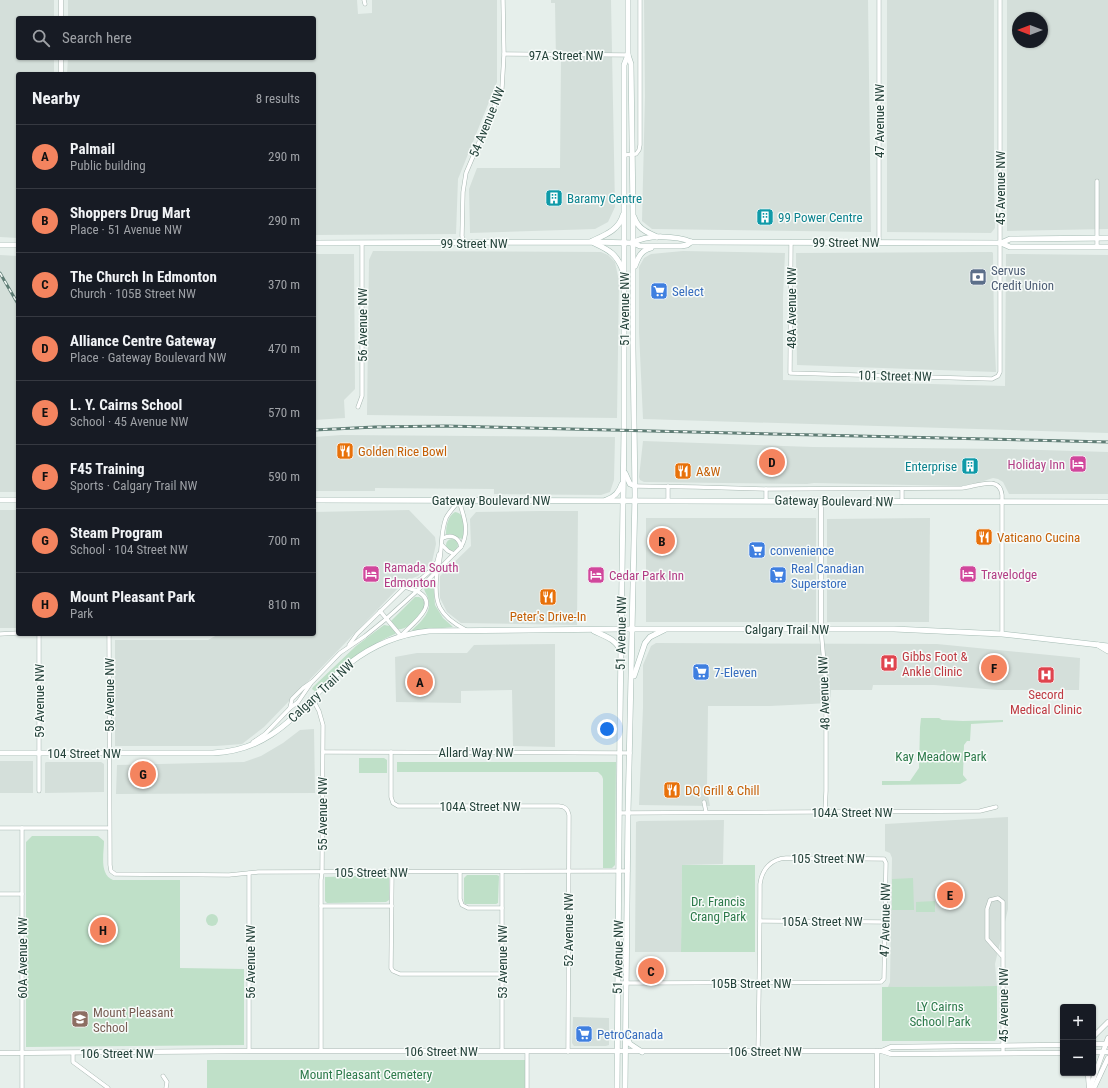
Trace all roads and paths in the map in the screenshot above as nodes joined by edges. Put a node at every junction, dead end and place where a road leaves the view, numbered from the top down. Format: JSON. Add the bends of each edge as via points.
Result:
{"nodes":[{"id":1,"x":61,"y":0,"type":"edge"},
{"id":2,"x":503,"y":0,"type":"edge"},
{"id":3,"x":628,"y":0,"type":"edge"},
{"id":4,"x":640,"y":0,"type":"edge"},
{"id":5,"x":879,"y":0,"type":"edge"},
{"id":6,"x":1000,"y":0,"type":"edge"},
{"id":7,"x":61,"y":16,"type":"edge"},
{"id":8,"x":504,"y":54,"type":"junction"},
{"id":9,"x":628,"y":55,"type":"junction"},
{"id":10,"x":61,"y":60,"type":"edge"},
{"id":11,"x":61,"y":72,"type":"edge"},
{"id":12,"x":624,"y":155,"type":"junction"},
{"id":13,"x":633,"y":155,"type":"junction"},
{"id":14,"x":1097,"y":180,"type":"dead end"},
{"id":15,"x":625,"y":208,"type":"junction"},
{"id":16,"x":633,"y":213,"type":"junction"},
{"id":17,"x":660,"y":238,"type":"junction"},
{"id":18,"x":1097,"y":238,"type":"junction"},
{"id":19,"x":1108,"y":238,"type":"edge"},
{"id":20,"x":591,"y":242,"type":"junction"},
{"id":21,"x":692,"y":242,"type":"junction"},
{"id":22,"x":791,"y":242,"type":"junction"},
{"id":23,"x":879,"y":242,"type":"junction"},
{"id":24,"x":316,"y":243,"type":"edge"},
{"id":25,"x":362,"y":243,"type":"junction"},
{"id":26,"x":464,"y":243,"type":"junction"},
{"id":27,"x":624,"y":243,"type":"junction"},
{"id":28,"x":633,"y":243,"type":"junction"},
{"id":29,"x":1000,"y":243,"type":"junction"},
{"id":30,"x":0,"y":245,"type":"edge"},
{"id":31,"x":16,"y":245,"type":"edge"},
{"id":32,"x":658,"y":246,"type":"junction"},
{"id":33,"x":1097,"y":247,"type":"junction"},
{"id":34,"x":1108,"y":247,"type":"edge"},
{"id":35,"x":634,"y":269,"type":"junction"},
{"id":36,"x":624,"y":274,"type":"junction"},
{"id":37,"x":790,"y":374,"type":"joint"},
{"id":38,"x":998,"y":376,"type":"joint"},
{"id":39,"x":358,"y":407,"type":"dead end"},
{"id":40,"x":623,"y":470,"type":"junction"},
{"id":41,"x":635,"y":486,"type":"junction"},
{"id":42,"x":668,"y":486,"type":"junction"},
{"id":43,"x":766,"y":489,"type":"junction"},
{"id":44,"x":902,"y":489,"type":"junction"},
{"id":45,"x":0,"y":500,"type":"edge"},
{"id":46,"x":16,"y":500,"type":"edge"},
{"id":47,"x":316,"y":500,"type":"edge"},
{"id":48,"x":459,"y":500,"type":"junction"},
{"id":49,"x":603,"y":500,"type":"junction"},
{"id":50,"x":635,"y":500,"type":"junction"},
{"id":51,"x":668,"y":500,"type":"junction"},
{"id":52,"x":766,"y":500,"type":"junction"},
{"id":53,"x":624,"y":501,"type":"junction"},
{"id":54,"x":821,"y":502,"type":"junction"},
{"id":55,"x":902,"y":502,"type":"junction"},
{"id":56,"x":1002,"y":502,"type":"junction"},
{"id":57,"x":1108,"y":502,"type":"edge"},
{"id":58,"x":443,"y":538,"type":"junction"},
{"id":59,"x":442,"y":547,"type":"junction"},
{"id":60,"x":461,"y":547,"type":"junction"},
{"id":61,"x":454,"y":554,"type":"junction"},
{"id":62,"x":437,"y":570,"type":"junction"},
{"id":63,"x":405,"y":587,"type":"junction"},
{"id":64,"x":417,"y":591,"type":"junction"},
{"id":65,"x":380,"y":611,"type":"junction"},
{"id":66,"x":386,"y":619,"type":"junction"},
{"id":67,"x":621,"y":629,"type":"junction"},
{"id":68,"x":466,"y":630,"type":"junction"},
{"id":69,"x":591,"y":630,"type":"junction"},
{"id":70,"x":633,"y":630,"type":"junction"},
{"id":71,"x":665,"y":630,"type":"junction"},
{"id":72,"x":821,"y":630,"type":"junction"},
{"id":73,"x":16,"y":633,"type":"edge"},
{"id":74,"x":0,"y":634,"type":"edge"},
{"id":75,"x":1002,"y":634,"type":"junction"},
{"id":76,"x":39,"y":636,"type":"edge"},
{"id":77,"x":109,"y":636,"type":"edge"},
{"id":78,"x":401,"y":636,"type":"junction"},
{"id":79,"x":1095,"y":644,"type":"junction"},
{"id":80,"x":1108,"y":646,"type":"edge"},
{"id":81,"x":348,"y":648,"type":"junction"},
{"id":82,"x":1108,"y":651,"type":"edge"},
{"id":83,"x":621,"y":660,"type":"junction"},
{"id":84,"x":313,"y":680,"type":"junction"},
{"id":85,"x":632,"y":680,"type":"junction"},
{"id":86,"x":312,"y":698,"type":"junction"},
{"id":87,"x":290,"y":708,"type":"junction"},
{"id":88,"x":242,"y":749,"type":"junction"},
{"id":89,"x":323,"y":752,"type":"junction"},
{"id":90,"x":391,"y":752,"type":"junction"},
{"id":91,"x":0,"y":753,"type":"edge"},
{"id":92,"x":39,"y":753,"type":"junction"},
{"id":93,"x":109,"y":753,"type":"junction"},
{"id":94,"x":620,"y":753,"type":"junction"},
{"id":95,"x":630,"y":753,"type":"junction"},
{"id":96,"x":39,"y":792,"type":"dead end"},
{"id":97,"x":704,"y":802,"type":"dead end"},
{"id":98,"x":996,"y":807,"type":"dead end"},
{"id":99,"x":566,"y":808,"type":"joint"},
{"id":100,"x":706,"y":812,"type":"junction"},
{"id":101,"x":825,"y":812,"type":"junction"},
{"id":102,"x":619,"y":813,"type":"junction"},
{"id":103,"x":628,"y":813,"type":"junction"},
{"id":104,"x":0,"y":828,"type":"edge"},
{"id":105,"x":22,"y":828,"type":"junction"},
{"id":106,"x":110,"y":828,"type":"junction"},
{"id":107,"x":885,"y":860,"type":"joint"},
{"id":108,"x":619,"y":871,"type":"junction"},
{"id":109,"x":628,"y":871,"type":"junction"},
{"id":110,"x":322,"y":872,"type":"junction"},
{"id":111,"x":392,"y":872,"type":"junction"},
{"id":112,"x":502,"y":872,"type":"junction"},
{"id":113,"x":568,"y":872,"type":"junction"},
{"id":114,"x":249,"y":873,"type":"junction"},
{"id":115,"x":460,"y":873,"type":"junction"},
{"id":116,"x":115,"y":874,"type":"joint"},
{"id":117,"x":0,"y":894,"type":"edge"},
{"id":118,"x":22,"y":894,"type":"junction"},
{"id":119,"x":321,"y":906,"type":"junction"},
{"id":120,"x":392,"y":906,"type":"junction"},
{"id":121,"x":502,"y":908,"type":"junction"},
{"id":122,"x":760,"y":921,"type":"junction"},
{"id":123,"x":885,"y":922,"type":"junction"},
{"id":124,"x":1003,"y":957,"type":"junction"},
{"id":125,"x":502,"y":974,"type":"junction"},
{"id":126,"x":884,"y":980,"type":"joint"},
{"id":127,"x":618,"y":983,"type":"junction"},
{"id":128,"x":626,"y":983,"type":"junction"},
{"id":129,"x":759,"y":983,"type":"junction"},
{"id":130,"x":1108,"y":1022,"type":"edge"},
{"id":131,"x":625,"y":1034,"type":"junction"},
{"id":132,"x":1096,"y":1034,"type":"edge"},
{"id":133,"x":1108,"y":1038,"type":"edge"},
{"id":134,"x":1096,"y":1044,"type":"edge"},
{"id":135,"x":1002,"y":1045,"type":"junction"},
{"id":136,"x":1060,"y":1045,"type":"edge"},
{"id":137,"x":1107,"y":1045,"type":"edge"},
{"id":138,"x":249,"y":1051,"type":"junction"},
{"id":139,"x":321,"y":1051,"type":"junction"},
{"id":140,"x":502,"y":1051,"type":"junction"},
{"id":141,"x":527,"y":1051,"type":"junction"},
{"id":142,"x":758,"y":1051,"type":"junction"},
{"id":143,"x":877,"y":1051,"type":"junction"},
{"id":144,"x":882,"y":1051,"type":"junction"},
{"id":145,"x":568,"y":1052,"type":"junction"},
{"id":146,"x":617,"y":1052,"type":"junction"},
{"id":147,"x":625,"y":1052,"type":"junction"},
{"id":148,"x":642,"y":1052,"type":"junction"},
{"id":149,"x":1105,"y":1052,"type":"edge"},
{"id":150,"x":0,"y":1053,"type":"edge"},
{"id":151,"x":22,"y":1053,"type":"junction"},
{"id":152,"x":73,"y":1053,"type":"junction"},
{"id":153,"x":1002,"y":1053,"type":"junction"},
{"id":154,"x":1060,"y":1053,"type":"edge"},
{"id":155,"x":1108,"y":1058,"type":"edge"},
{"id":156,"x":163,"y":1076,"type":"dead end"},
{"id":157,"x":1088,"y":1076,"type":"edge"},
{"id":158,"x":22,"y":1088,"type":"edge"},
{"id":159,"x":108,"y":1088,"type":"edge"},
{"id":160,"x":166,"y":1088,"type":"edge"},
{"id":161,"x":528,"y":1088,"type":"edge"},
{"id":162,"x":617,"y":1088,"type":"edge"},
{"id":163,"x":625,"y":1088,"type":"edge"},
{"id":164,"x":877,"y":1088,"type":"edge"},
{"id":165,"x":1089,"y":1088,"type":"edge"},
{"id":166,"x":1094,"y":1088,"type":"edge"}],
"edges":[{"from":1,"to":7,"type":"street"},
{"from":2,"to":8,"type":"street","name":"54 Avenue NW"},
{"from":3,"to":9,"type":"main road","name":"51 Avenue NW"},
{"from":4,"to":13,"type":"street","name":"51 Avenue NW","via":[[640,145]]},
{"from":5,"to":23,"type":"street","name":"47 Avenue NW"},
{"from":6,"to":29,"type":"street","name":"45 Avenue NW"},
{"from":8,"to":9,"type":"street","name":"97A Street NW"},
{"from":8,"to":26,"type":"street","name":"54 Avenue NW","via":[[504,76],[500,95],[464,182]]},
{"from":9,"to":12,"type":"main road","name":"51 Avenue NW","via":[[624,65]]},
{"from":9,"to":13,"type":"main road","name":"51 Avenue NW","via":[[631,64]]},
{"from":10,"to":11,"type":"street"},
{"from":12,"to":13,"type":"street"},
{"from":12,"to":15,"type":"main road","name":"51 Avenue NW"},
{"from":13,"to":16,"type":"main road","name":"51 Avenue NW"},
{"from":14,"to":18,"type":"street"},
{"from":15,"to":20,"type":"main road","via":[[618,225]]},
{"from":15,"to":27,"type":"main road","name":"51 Avenue NW"},
{"from":16,"to":17,"type":"main road","via":[[642,229]]},
{"from":16,"to":28,"type":"main road","name":"51 Avenue NW"},
{"from":17,"to":21,"type":"main road","name":"99 Street NW","via":[[682,238]]},
{"from":17,"to":28,"type":"main road","name":"99 Street NW","via":[[640,239]]},
{"from":18,"to":19,"type":"main road","name":"99 Street NW"},
{"from":18,"to":29,"type":"main road","name":"99 Street NW","via":[[1010,239]]},
{"from":18,"to":33,"type":"street"},
{"from":20,"to":26,"type":"main road","name":"99 Street NW"},
{"from":20,"to":27,"type":"main road","name":"99 Street NW"},
{"from":20,"to":36,"type":"main road","via":[[610,250]]},
{"from":21,"to":22,"type":"main road","name":"99 Street NW"},
{"from":21,"to":32,"type":"main road","name":"99 Street NW","via":[[681,246]]},
{"from":22,"to":23,"type":"main road","name":"99 Street NW"},
{"from":22,"to":37,"type":"street","name":"48A Avenue NW"},
{"from":23,"to":29,"type":"main road","name":"99 Street NW"},
{"from":24,"to":25,"type":"main road","name":"99 Street NW"},
{"from":25,"to":26,"type":"main road","name":"99 Street NW"},
{"from":25,"to":39,"type":"street","name":"56 Avenue NW","via":[[362,396]]},
{"from":27,"to":28,"type":"main road","name":"99 Street NW"},
{"from":27,"to":36,"type":"main road","name":"51 Avenue NW"},
{"from":28,"to":32,"type":"main road","name":"99 Street NW","via":[[640,246]]},
{"from":28,"to":35,"type":"main road","name":"51 Avenue NW"},
{"from":29,"to":33,"type":"main road","name":"99 Street NW","via":[[1010,247]]},
{"from":29,"to":38,"type":"street","name":"45 Avenue NW"},
{"from":30,"to":31,"type":"main road"},
{"from":32,"to":35,"type":"main road","via":[[646,249]]},
{"from":33,"to":34,"type":"main road","name":"99 Street NW"},
{"from":35,"to":41,"type":"main road","name":"51 Avenue NW"},
{"from":36,"to":40,"type":"main road","name":"51 Avenue NW"},
{"from":37,"to":38,"type":"street","name":"101 Street NW","via":[[992,379]]},
{"from":40,"to":41,"type":"main road","via":[[630,484]]},
{"from":40,"to":49,"type":"main road","via":[[622,484],[618,492]]},
{"from":40,"to":53,"type":"main road","name":"51 Avenue NW"},
{"from":41,"to":42,"type":"street","name":"Gateway Boulevard NW"},
{"from":41,"to":50,"type":"main road","name":"51 Avenue NW"},
{"from":42,"to":43,"type":"street","name":"Gateway Boulevard NW"},
{"from":42,"to":51,"type":"street"},
{"from":43,"to":44,"type":"street","name":"Gateway Boulevard NW"},
{"from":43,"to":52,"type":"street","name":"Gateway Boulevard NW"},
{"from":44,"to":55,"type":"street","name":"Gateway Boulevard NW"},
{"from":44,"to":56,"type":"street","name":"Gateway Boulevard NW","via":[[962,488],[993,483],[998,485],[1001,491]]},
{"from":45,"to":46,"type":"main road"},
{"from":47,"to":48,"type":"main road","name":"Gateway Boulevard NW"},
{"from":48,"to":49,"type":"main road","name":"Gateway Boulevard NW"},
{"from":48,"to":58,"type":"street","name":"Calgary Trail NW","via":[[446,519]]},
{"from":48,"to":60,"type":"street","via":[[466,529]]},
{"from":49,"to":53,"type":"main road","name":"Gateway Boulevard NW"},
{"from":50,"to":51,"type":"main road","name":"Gateway Boulevard NW"},
{"from":50,"to":53,"type":"main road","name":"Gateway Boulevard NW"},
{"from":50,"to":70,"type":"main road","name":"51 Avenue NW"},
{"from":51,"to":52,"type":"main road","name":"Gateway Boulevard NW"},
{"from":52,"to":54,"type":"main road","name":"Gateway Boulevard NW"},
{"from":53,"to":67,"type":"main road","name":"51 Avenue NW"},
{"from":54,"to":55,"type":"main road","name":"Gateway Boulevard NW"},
{"from":54,"to":72,"type":"street","name":"48 Avenue NW"},
{"from":55,"to":56,"type":"main road","name":"Gateway Boulevard NW"},
{"from":56,"to":57,"type":"main road","name":"Gateway Boulevard NW"},
{"from":56,"to":75,"type":"street"},
{"from":58,"to":59,"type":"street","name":"Calgary Trail NW"},
{"from":58,"to":60,"type":"street","via":[[454,537]]},
{"from":59,"to":61,"type":"street"},
{"from":59,"to":62,"type":"street","name":"Calgary Trail NW"},
{"from":59,"to":63,"type":"street","name":"Calgary Trail NW","via":[[433,568],[421,579]]},
{"from":60,"to":61,"type":"street"},
{"from":61,"to":62,"type":"street"},
{"from":62,"to":64,"type":"street","name":"Calgary Trail NW"},
{"from":62,"to":68,"type":"street","name":"Calgary Trail NW","via":[[436,594],[440,609],[449,620]]},
{"from":63,"to":64,"type":"street"},
{"from":63,"to":65,"type":"street","name":"Calgary Trail NW"},
{"from":64,"to":66,"type":"street","name":"Calgary Trail NW"},
{"from":64,"to":78,"type":"street","name":"Calgary Trail NW","via":[[425,597],[425,609],[420,618]]},
{"from":65,"to":66,"type":"street"},
{"from":65,"to":81,"type":"street","name":"Calgary Trail NW","via":[[357,634]]},
{"from":66,"to":78,"type":"street"},
{"from":66,"to":81,"type":"street","name":"Calgary Trail NW"},
{"from":67,"to":69,"type":"main road","name":"Calgary Trail NW"},
{"from":67,"to":70,"type":"main road","name":"Calgary Trail NW"},
{"from":67,"to":83,"type":"main road","name":"51 Avenue NW"},
{"from":68,"to":69,"type":"main road","name":"Calgary Trail NW"},
{"from":68,"to":78,"type":"main road","name":"Calgary Trail NW","via":[[429,631]]},
{"from":69,"to":83,"type":"main road","via":[[615,642]]},
{"from":70,"to":71,"type":"main road","name":"Calgary Trail NW"},
{"from":70,"to":85,"type":"main road","name":"51 Avenue NW"},
{"from":71,"to":72,"type":"main road","name":"Calgary Trail NW"},
{"from":71,"to":85,"type":"main road","via":[[650,637],[645,643]]},
{"from":72,"to":75,"type":"main road","name":"Calgary Trail NW","via":[[894,629]]},
{"from":72,"to":101,"type":"street","name":"48 Avenue NW","via":[[826,686]]},
{"from":73,"to":74,"type":"street"},
{"from":75,"to":79,"type":"main road","name":"Calgary Trail NW"},
{"from":76,"to":92,"type":"street","name":"59 Avenue NW"},
{"from":77,"to":93,"type":"street","name":"58 Avenue NW"},
{"from":78,"to":86,"type":"main road","name":"Calgary Trail NW","via":[[355,659]]},
{"from":79,"to":80,"type":"main road","name":"Calgary Trail NW"},
{"from":79,"to":82,"type":"main road"},
{"from":81,"to":84,"type":"street","name":"Calgary Trail NW"},
{"from":83,"to":94,"type":"main road","name":"51 Avenue NW"},
{"from":84,"to":87,"type":"street","name":"Calgary Trail NW","via":[[300,700]]},
{"from":84,"to":87,"type":"street","name":"Calgary Trail NW","via":[[292,699]]},
{"from":85,"to":95,"type":"main road","name":"51 Avenue NW"},
{"from":86,"to":88,"type":"main road","name":"Calgary Trail NW","via":[[272,735]]},
{"from":86,"to":89,"type":"street","name":"55 Avenue NW","via":[[322,722]]},
{"from":87,"to":88,"type":"street","name":"Calgary Trail NW","via":[[265,734]]},
{"from":88,"to":93,"type":"main road","name":"104 Street NW","via":[[213,753]]},
{"from":89,"to":90,"type":"street","name":"Allard Way NW"},
{"from":89,"to":110,"type":"street","name":"55 Avenue NW"},
{"from":90,"to":94,"type":"street","name":"Allard Way NW"},
{"from":90,"to":99,"type":"street","name":"104A Street NW","via":[[391,796],[394,803],[400,806]]},
{"from":91,"to":92,"type":"main road","name":"104 Street NW"},
{"from":92,"to":93,"type":"main road","name":"104 Street NW"},
{"from":92,"to":96,"type":"street","name":"59 Avenue NW"},
{"from":93,"to":106,"type":"street","name":"58 Avenue NW"},
{"from":94,"to":95,"type":"street","name":"Allard Way NW"},
{"from":94,"to":102,"type":"main road","name":"51 Avenue NW"},
{"from":95,"to":103,"type":"main road","name":"51 Avenue NW"},
{"from":97,"to":100,"type":"street"},
{"from":98,"to":101,"type":"street","name":"104A Street NW","via":[[980,811]]},
{"from":99,"to":113,"type":"street","name":"52 Avenue NW","via":[[569,815]]},
{"from":100,"to":101,"type":"street","name":"104A Street NW"},
{"from":100,"to":103,"type":"street","name":"104A Street NW"},
{"from":102,"to":103,"type":"street","name":"104A Street NW"},
{"from":102,"to":108,"type":"main road","name":"51 Avenue NW"},
{"from":103,"to":109,"type":"main road","name":"51 Avenue NW"},
{"from":104,"to":105,"type":"street"},
{"from":105,"to":106,"type":"street"},
{"from":105,"to":118,"type":"street","name":"60A Avenue NW"},
{"from":106,"to":116,"type":"street","name":"58 Avenue NW","via":[[110,865],[111,871]]},
{"from":107,"to":122,"type":"street","name":"105 Street NW","via":[[786,858],[772,862],[761,879]]},
{"from":107,"to":123,"type":"street","name":"47 Avenue NW"},
{"from":108,"to":109,"type":"street","name":"105 Street NW"},
{"from":108,"to":113,"type":"street","name":"105 Street NW"},
{"from":108,"to":127,"type":"main road","name":"51 Avenue NW"},
{"from":109,"to":128,"type":"main road","name":"51 Avenue NW"},
{"from":110,"to":111,"type":"street","name":"105 Street NW"},
{"from":110,"to":114,"type":"street","name":"105 Street NW"},
{"from":110,"to":119,"type":"street","name":"55 Avenue NW"},
{"from":111,"to":115,"type":"street","name":"105 Street NW"},
{"from":111,"to":120,"type":"street"},
{"from":112,"to":113,"type":"street","name":"105 Street NW"},
{"from":112,"to":115,"type":"street","name":"105 Street NW"},
{"from":112,"to":121,"type":"street","name":"53 Avenue NW"},
{"from":113,"to":145,"type":"street","name":"52 Avenue NW"},
{"from":114,"to":116,"type":"street","name":"105 Street NW"},
{"from":114,"to":138,"type":"street","name":"56 Avenue NW"},
{"from":115,"to":121,"type":"street","via":[[460,899],[464,906]]},
{"from":117,"to":118,"type":"street"},
{"from":118,"to":151,"type":"street","name":"60A Avenue NW"},
{"from":119,"to":120,"type":"street"},
{"from":119,"to":139,"type":"street","name":"55 Avenue NW"},
{"from":120,"to":125,"type":"street","via":[[391,968],[395,973]]},
{"from":121,"to":125,"type":"street","name":"53 Avenue NW"},
{"from":122,"to":123,"type":"street","name":"105A Street NW"},
{"from":122,"to":129,"type":"street"},
{"from":123,"to":126,"type":"street","name":"47 Avenue NW"},
{"from":124,"to":124,"type":"street","name":"45 Avenue NW","via":[[1003,902],[998,898],[990,900],[987,909],[987,939]]},
{"from":124,"to":135,"type":"street","name":"45 Avenue NW"},
{"from":125,"to":140,"type":"street","name":"53 Avenue NW"},
{"from":126,"to":129,"type":"street","name":"105B Street NW"},
{"from":127,"to":128,"type":"street","name":"105B Street NW"},
{"from":127,"to":146,"type":"main road","name":"51 Avenue NW"},
{"from":128,"to":129,"type":"street","name":"105B Street NW"},
{"from":128,"to":131,"type":"main road","name":"51 Avenue NW"},
{"from":129,"to":142,"type":"street"},
{"from":130,"to":132,"type":"street"},
{"from":131,"to":147,"type":"main road","name":"51 Avenue NW"},
{"from":131,"to":148,"type":"main road","via":[[630,1044]]},
{"from":133,"to":137,"type":"street"},
{"from":134,"to":137,"type":"street"},
{"from":135,"to":136,"type":"street","name":"106 Street NW"},
{"from":135,"to":144,"type":"street","name":"106 Street NW","via":[[891,1047]]},
{"from":135,"to":153,"type":"street","name":"45 Avenue NW"},
{"from":137,"to":149,"type":"street"},
{"from":138,"to":139,"type":"street","name":"106 Street NW"},
{"from":138,"to":152,"type":"street","name":"106 Street NW"},
{"from":139,"to":140,"type":"street","name":"106 Street NW"},
{"from":140,"to":141,"type":"street","name":"106 Street NW"},
{"from":141,"to":145,"type":"street","name":"106 Street NW"},
{"from":141,"to":161,"type":"street"},
{"from":142,"to":143,"type":"street","name":"106 Street NW"},
{"from":142,"to":148,"type":"street","name":"106 Street NW"},
{"from":143,"to":144,"type":"street","name":"106 Street NW"},
{"from":143,"to":164,"type":"street"},
{"from":144,"to":153,"type":"street","name":"106 Street NW","via":[[891,1054]]},
{"from":145,"to":146,"type":"street","name":"106 Street NW"},
{"from":146,"to":147,"type":"street","name":"106 Street NW"},
{"from":146,"to":162,"type":"main road","name":"51 Avenue NW"},
{"from":147,"to":148,"type":"street","name":"106 Street NW"},
{"from":147,"to":163,"type":"main road","name":"51 Avenue NW"},
{"from":149,"to":165,"type":"street"},
{"from":150,"to":151,"type":"street","name":"106 Street NW"},
{"from":151,"to":152,"type":"street","name":"106 Street NW"},
{"from":151,"to":158,"type":"street","name":"60A Avenue NW"},
{"from":152,"to":159,"type":"street","via":[[73,1062]]},
{"from":153,"to":154,"type":"street","name":"106 Street NW"},
{"from":155,"to":166,"type":"street"},
{"from":156,"to":160,"type":"street"},
{"from":157,"to":165,"type":"street"}]}
